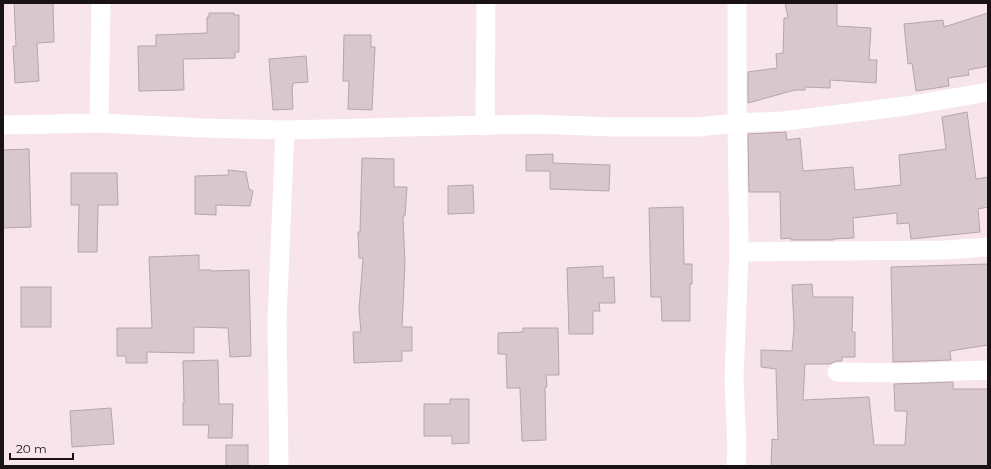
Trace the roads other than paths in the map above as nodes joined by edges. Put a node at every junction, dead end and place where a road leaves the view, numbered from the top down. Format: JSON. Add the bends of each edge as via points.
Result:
{"nodes":[{"id":1,"x":101,"y":3,"type":"edge"},
{"id":2,"x":486,"y":3,"type":"edge"},
{"id":3,"x":737,"y":3,"type":"edge"},
{"id":4,"x":988,"y":92,"type":"edge"},
{"id":5,"x":737,"y":122,"type":"junction"},
{"id":6,"x":99,"y":123,"type":"junction"},
{"id":7,"x":3,"y":125,"type":"edge"},
{"id":8,"x":485,"y":126,"type":"junction"},
{"id":9,"x":285,"y":130,"type":"junction"},
{"id":10,"x":988,"y":247,"type":"edge"},
{"id":11,"x":739,"y":252,"type":"junction"},
{"id":12,"x":988,"y":370,"type":"edge"},
{"id":13,"x":837,"y":372,"type":"dead end"},
{"id":14,"x":279,"y":466,"type":"edge"},
{"id":15,"x":736,"y":466,"type":"edge"}],
"edges":[{"from":1,"to":6,"type":"street"},
{"from":2,"to":8,"type":"street"},
{"from":3,"to":5,"type":"street"},
{"from":4,"to":5,"type":"street","via":[[906,106],[784,121]]},
{"from":5,"to":8,"type":"street","via":[[698,127],[535,124]]},
{"from":5,"to":11,"type":"street"},
{"from":6,"to":7,"type":"street"},
{"from":6,"to":9,"type":"street"},
{"from":8,"to":9,"type":"street"},
{"from":9,"to":14,"type":"street","via":[[277,320]]},
{"from":10,"to":11,"type":"street","via":[[945,250]]},
{"from":11,"to":15,"type":"street","via":[[734,379]]},
{"from":12,"to":13,"type":"street"}]}
